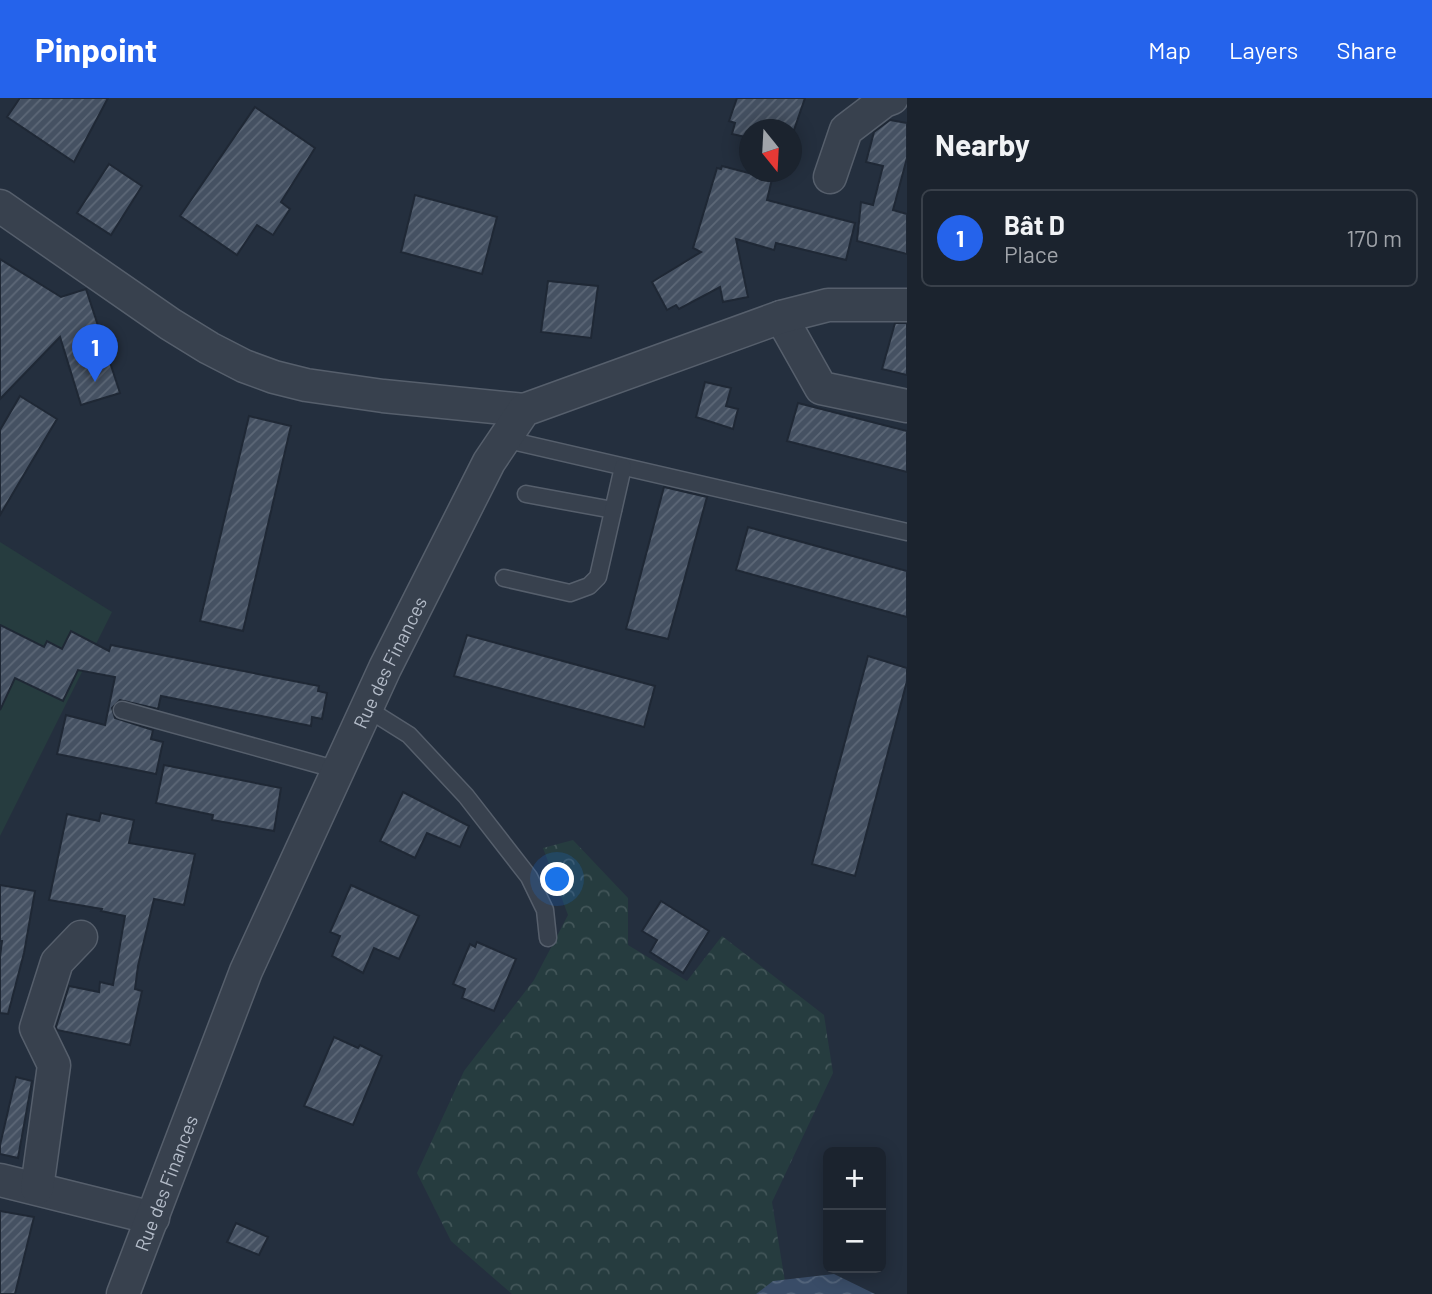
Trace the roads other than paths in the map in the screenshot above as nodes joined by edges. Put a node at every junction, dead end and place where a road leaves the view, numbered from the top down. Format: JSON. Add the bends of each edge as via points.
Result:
{"nodes":[{"id":1,"x":892,"y":98,"type":"edge"},
{"id":2,"x":830,"y":177,"type":"dead end"},
{"id":3,"x":0,"y":205,"type":"edge"},
{"id":4,"x":907,"y":305,"type":"edge"},
{"id":5,"x":782,"y":317,"type":"junction"},
{"id":6,"x":907,"y":406,"type":"edge"},
{"id":7,"x":524,"y":410,"type":"junction"},
{"id":8,"x":504,"y":439,"type":"junction"},
{"id":9,"x":623,"y":467,"type":"junction"},
{"id":10,"x":526,"y":495,"type":"dead end"},
{"id":11,"x":613,"y":510,"type":"junction"},
{"id":12,"x":907,"y":532,"type":"edge"},
{"id":13,"x":504,"y":578,"type":"dead end"},
{"id":14,"x":366,"y":708,"type":"junction"},
{"id":15,"x":122,"y":710,"type":"dead end"},
{"id":16,"x":338,"y":770,"type":"junction"},
{"id":17,"x":81,"y":937,"type":"dead end"},
{"id":18,"x":548,"y":938,"type":"dead end"},
{"id":19,"x":0,"y":1180,"type":"edge"},
{"id":20,"x":37,"y":1188,"type":"junction"},
{"id":21,"x":153,"y":1218,"type":"junction"},
{"id":22,"x":123,"y":1294,"type":"edge"}],
"edges":[{"from":1,"to":2,"type":"street","via":[[846,131]]},
{"from":3,"to":7,"type":"street","via":[[170,324],[244,366],[319,386]]},
{"from":4,"to":5,"type":"street","via":[[828,305]]},
{"from":5,"to":6,"type":"street","via":[[821,388]]},
{"from":5,"to":7,"type":"street"},
{"from":7,"to":8,"type":"street","name":"Rue des Finances"},
{"from":8,"to":9,"type":"lane"},
{"from":8,"to":14,"type":"street","name":"Rue des Finances"},
{"from":9,"to":11,"type":"lane"},
{"from":9,"to":12,"type":"lane"},
{"from":10,"to":11,"type":"lane"},
{"from":11,"to":13,"type":"lane","via":[[598,577],[589,586],[570,593]]},
{"from":14,"to":16,"type":"street","name":"Rue des Finances"},
{"from":14,"to":18,"type":"lane","via":[[409,735],[466,796],[529,877],[545,910]]},
{"from":15,"to":16,"type":"lane"},
{"from":16,"to":21,"type":"street","name":"Rue des Finances","via":[[246,971]]},
{"from":17,"to":20,"type":"street","via":[[57,962],[36,1028],[54,1065]]},
{"from":19,"to":20,"type":"street"},
{"from":20,"to":21,"type":"street"},
{"from":21,"to":22,"type":"street","name":"Rue des Finances"}]}
